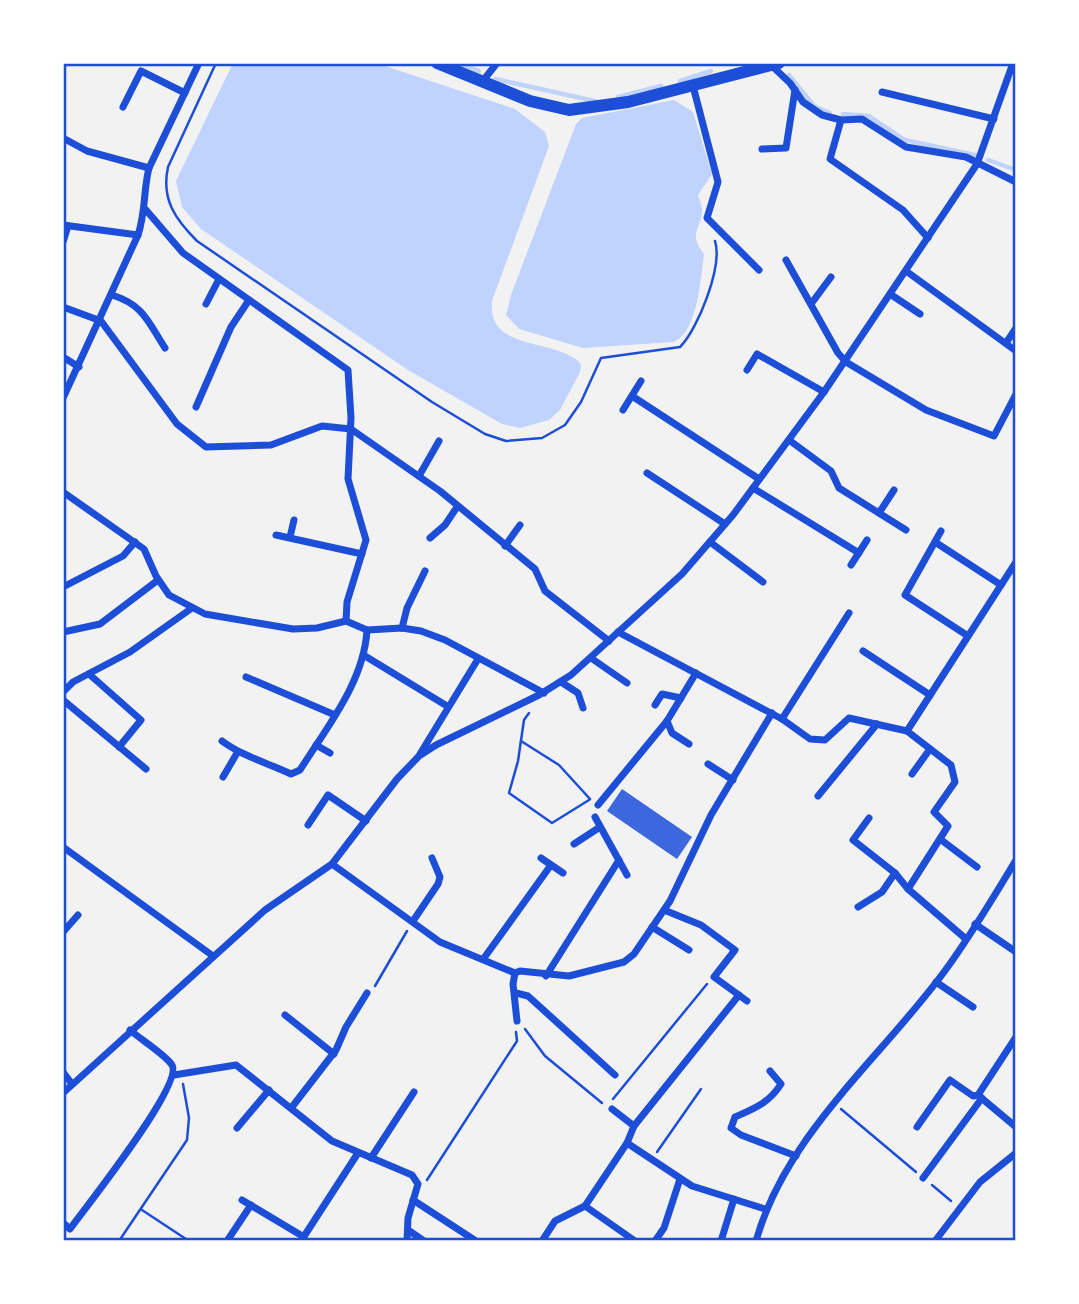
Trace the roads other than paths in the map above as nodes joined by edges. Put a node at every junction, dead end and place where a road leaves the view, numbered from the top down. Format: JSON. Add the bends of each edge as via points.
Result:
{"nodes":[{"id":1,"x":199,"y":63,"type":"edge"},
{"id":2,"x":437,"y":63,"type":"edge"},
{"id":3,"x":497,"y":63,"type":"edge"},
{"id":4,"x":1013,"y":63,"type":"edge"},
{"id":5,"x":775,"y":64,"type":"edge"},
{"id":6,"x":754,"y":66,"type":"edge"},
{"id":7,"x":481,"y":82,"type":"junction"},
{"id":8,"x":693,"y":86,"type":"junction"},
{"id":9,"x":795,"y":90,"type":"junction"},
{"id":10,"x":882,"y":92,"type":"dead end"},
{"id":11,"x":185,"y":93,"type":"junction"},
{"id":12,"x":123,"y":107,"type":"dead end"},
{"id":13,"x":994,"y":118,"type":"junction"},
{"id":14,"x":841,"y":120,"type":"junction"},
{"id":15,"x":63,"y":138,"type":"edge"},
{"id":16,"x":762,"y":149,"type":"dead end"},
{"id":17,"x":830,"y":159,"type":"junction"},
{"id":18,"x":977,"y":164,"type":"junction"},
{"id":19,"x":824,"y":168,"type":"dead end"},
{"id":20,"x":149,"y":169,"type":"junction"},
{"id":21,"x":1016,"y":182,"type":"edge"},
{"id":22,"x":146,"y":210,"type":"junction"},
{"id":23,"x":65,"y":225,"type":"edge"},
{"id":24,"x":138,"y":235,"type":"junction"},
{"id":25,"x":928,"y":238,"type":"junction"},
{"id":26,"x":63,"y":242,"type":"edge"},
{"id":27,"x":786,"y":260,"type":"dead end"},
{"id":28,"x":759,"y":270,"type":"dead end"},
{"id":29,"x":906,"y":271,"type":"junction"},
{"id":30,"x":831,"y":277,"type":"dead end"},
{"id":31,"x":219,"y":279,"type":"junction"},
{"id":32,"x":890,"y":294,"type":"junction"},
{"id":33,"x":112,"y":295,"type":"junction"},
{"id":34,"x":248,"y":300,"type":"junction"},
{"id":35,"x":206,"y":303,"type":"dead end"},
{"id":36,"x":811,"y":304,"type":"junction"},
{"id":37,"x":63,"y":307,"type":"edge"},
{"id":38,"x":920,"y":314,"type":"dead end"},
{"id":39,"x":101,"y":321,"type":"junction"},
{"id":40,"x":1016,"y":328,"type":"edge"},
{"id":41,"x":1006,"y":343,"type":"junction"},
{"id":42,"x":165,"y":348,"type":"dead end"},
{"id":43,"x":1016,"y":351,"type":"edge"},
{"id":44,"x":63,"y":357,"type":"edge"},
{"id":45,"x":846,"y":362,"type":"junction"},
{"id":46,"x":79,"y":367,"type":"junction"},
{"id":47,"x":747,"y":370,"type":"dead end"},
{"id":48,"x":641,"y":381,"type":"dead end"},
{"id":49,"x":824,"y":392,"type":"junction"},
{"id":50,"x":1016,"y":394,"type":"edge"},
{"id":51,"x":632,"y":396,"type":"junction"},
{"id":52,"x":63,"y":398,"type":"edge"},
{"id":53,"x":195,"y":407,"type":"dead end"},
{"id":54,"x":623,"y":410,"type":"dead end"},
{"id":55,"x":351,"y":429,"type":"junction"},
{"id":56,"x":789,"y":440,"type":"junction"},
{"id":57,"x":439,"y":441,"type":"dead end"},
{"id":58,"x":647,"y":473,"type":"dead end"},
{"id":59,"x":419,"y":476,"type":"junction"},
{"id":60,"x":760,"y":479,"type":"junction"},
{"id":61,"x":753,"y":488,"type":"junction"},
{"id":62,"x":894,"y":490,"type":"dead end"},
{"id":63,"x":63,"y":492,"type":"edge"},
{"id":64,"x":457,"y":507,"type":"junction"},
{"id":65,"x":879,"y":513,"type":"junction"},
{"id":66,"x":294,"y":520,"type":"dead end"},
{"id":67,"x":725,"y":524,"type":"junction"},
{"id":68,"x":520,"y":525,"type":"dead end"},
{"id":69,"x":906,"y":530,"type":"dead end"},
{"id":70,"x":941,"y":531,"type":"dead end"},
{"id":71,"x":276,"y":535,"type":"dead end"},
{"id":72,"x":290,"y":537,"type":"junction"},
{"id":73,"x":430,"y":538,"type":"dead end"},
{"id":74,"x":867,"y":540,"type":"dead end"},
{"id":75,"x":135,"y":542,"type":"junction"},
{"id":76,"x":710,"y":542,"type":"junction"},
{"id":77,"x":935,"y":542,"type":"junction"},
{"id":78,"x":505,"y":546,"type":"junction"},
{"id":79,"x":859,"y":553,"type":"junction"},
{"id":80,"x":362,"y":554,"type":"junction"},
{"id":81,"x":1016,"y":562,"type":"edge"},
{"id":82,"x":851,"y":565,"type":"dead end"},
{"id":83,"x":425,"y":571,"type":"dead end"},
{"id":84,"x":158,"y":580,"type":"junction"},
{"id":85,"x":763,"y":582,"type":"dead end"},
{"id":86,"x":1001,"y":585,"type":"junction"},
{"id":87,"x":63,"y":587,"type":"edge"},
{"id":88,"x":192,"y":608,"type":"junction"},
{"id":89,"x":849,"y":613,"type":"dead end"},
{"id":90,"x":346,"y":621,"type":"junction"},
{"id":91,"x":402,"y":628,"type":"junction"},
{"id":92,"x":367,"y":631,"type":"junction"},
{"id":93,"x":63,"y":632,"type":"edge"},
{"id":94,"x":618,"y":632,"type":"junction"},
{"id":95,"x":968,"y":636,"type":"junction"},
{"id":96,"x":609,"y":641,"type":"junction"},
{"id":97,"x":863,"y":651,"type":"dead end"},
{"id":98,"x":365,"y":656,"type":"junction"},
{"id":99,"x":591,"y":658,"type":"junction"},
{"id":100,"x":478,"y":659,"type":"junction"},
{"id":101,"x":696,"y":673,"type":"junction"},
{"id":102,"x":89,"y":674,"type":"junction"},
{"id":103,"x":246,"y":677,"type":"dead end"},
{"id":104,"x":561,"y":682,"type":"junction"},
{"id":105,"x":627,"y":683,"type":"dead end"},
{"id":106,"x":63,"y":692,"type":"edge"},
{"id":107,"x":542,"y":694,"type":"junction"},
{"id":108,"x":930,"y":695,"type":"junction"},
{"id":109,"x":681,"y":698,"type":"junction"},
{"id":110,"x":63,"y":700,"type":"edge"},
{"id":111,"x":655,"y":705,"type":"dead end"},
{"id":112,"x":447,"y":706,"type":"junction"},
{"id":113,"x":583,"y":708,"type":"dead end"},
{"id":114,"x":772,"y":713,"type":"junction"},
{"id":115,"x":335,"y":715,"type":"junction"},
{"id":116,"x":782,"y":719,"type":"junction"},
{"id":117,"x":667,"y":721,"type":"junction"},
{"id":118,"x":877,"y":724,"type":"junction"},
{"id":119,"x":907,"y":731,"type":"junction"},
{"id":120,"x":222,"y":741,"type":"dead end"},
{"id":121,"x":689,"y":744,"type":"dead end"},
{"id":122,"x":316,"y":745,"type":"junction"},
{"id":123,"x":119,"y":747,"type":"junction"},
{"id":124,"x":930,"y":749,"type":"junction"},
{"id":125,"x":237,"y":752,"type":"junction"},
{"id":126,"x":330,"y":752,"type":"dead end"},
{"id":127,"x":419,"y":756,"type":"junction"},
{"id":128,"x":708,"y":764,"type":"dead end"},
{"id":129,"x":146,"y":769,"type":"dead end"},
{"id":130,"x":912,"y":774,"type":"dead end"},
{"id":131,"x":223,"y":778,"type":"dead end"},
{"id":132,"x":733,"y":780,"type":"junction"},
{"id":133,"x":818,"y":796,"type":"dead end"},
{"id":134,"x":598,"y":805,"type":"road end"},
{"id":135,"x":594,"y":817,"type":"dead end"},
{"id":136,"x":869,"y":818,"type":"dead end"},
{"id":137,"x":366,"y":821,"type":"junction"},
{"id":138,"x":308,"y":825,"type":"dead end"},
{"id":139,"x":600,"y":827,"type":"junction"},
{"id":140,"x":940,"y":839,"type":"junction"},
{"id":141,"x":574,"y":844,"type":"dead end"},
{"id":142,"x":63,"y":847,"type":"edge"},
{"id":143,"x":432,"y":858,"type":"dead end"},
{"id":144,"x":541,"y":858,"type":"dead end"},
{"id":145,"x":619,"y":860,"type":"junction"},
{"id":146,"x":1016,"y":860,"type":"edge"},
{"id":147,"x":332,"y":864,"type":"junction"},
{"id":148,"x":551,"y":865,"type":"junction"},
{"id":149,"x":977,"y":867,"type":"dead end"},
{"id":150,"x":563,"y":873,"type":"dead end"},
{"id":151,"x":895,"y":873,"type":"junction"},
{"id":152,"x":627,"y":875,"type":"dead end"},
{"id":153,"x":908,"y":889,"type":"junction"},
{"id":154,"x":858,"y":907,"type":"dead end"},
{"id":155,"x":664,"y":910,"type":"junction"},
{"id":156,"x":78,"y":915,"type":"dead end"},
{"id":157,"x":413,"y":921,"type":"junction"},
{"id":158,"x":975,"y":924,"type":"junction"},
{"id":159,"x":652,"y":927,"type":"junction"},
{"id":160,"x":63,"y":932,"type":"edge"},
{"id":161,"x":965,"y":939,"type":"junction"},
{"id":162,"x":689,"y":950,"type":"dead end"},
{"id":163,"x":1016,"y":952,"type":"edge"},
{"id":164,"x":213,"y":956,"type":"junction"},
{"id":165,"x":484,"y":958,"type":"junction"},
{"id":166,"x":515,"y":973,"type":"junction"},
{"id":167,"x":546,"y":976,"type":"junction"},
{"id":168,"x":936,"y":982,"type":"junction"},
{"id":169,"x":367,"y":993,"type":"road end"},
{"id":170,"x":516,"y":993,"type":"junction"},
{"id":171,"x":739,"y":995,"type":"junction"},
{"id":172,"x":747,"y":1001,"type":"dead end"},
{"id":173,"x":973,"y":1007,"type":"dead end"},
{"id":174,"x":285,"y":1016,"type":"dead end"},
{"id":175,"x":517,"y":1021,"type":"road end"},
{"id":176,"x":130,"y":1030,"type":"junction"},
{"id":177,"x":1016,"y":1037,"type":"edge"},
{"id":178,"x":334,"y":1054,"type":"junction"},
{"id":179,"x":770,"y":1071,"type":"dead end"},
{"id":180,"x":63,"y":1072,"type":"edge"},
{"id":181,"x":615,"y":1075,"type":"dead end"},
{"id":182,"x":178,"y":1076,"type":"junction"},
{"id":183,"x":72,"y":1084,"type":"junction"},
{"id":184,"x":269,"y":1090,"type":"junction"},
{"id":185,"x":414,"y":1092,"type":"dead end"},
{"id":186,"x":63,"y":1093,"type":"edge"},
{"id":187,"x":980,"y":1097,"type":"junction"},
{"id":188,"x":292,"y":1107,"type":"junction"},
{"id":189,"x":612,"y":1109,"type":"dead end"},
{"id":190,"x":634,"y":1126,"type":"junction"},
{"id":191,"x":917,"y":1127,"type":"dead end"},
{"id":192,"x":1016,"y":1127,"type":"edge"},
{"id":193,"x":237,"y":1128,"type":"dead end"},
{"id":194,"x":627,"y":1143,"type":"junction"},
{"id":195,"x":358,"y":1153,"type":"junction"},
{"id":196,"x":1016,"y":1153,"type":"edge"},
{"id":197,"x":796,"y":1156,"type":"junction"},
{"id":198,"x":371,"y":1158,"type":"junction"},
{"id":199,"x":923,"y":1178,"type":"road end"},
{"id":200,"x":680,"y":1180,"type":"junction"},
{"id":201,"x":734,"y":1199,"type":"junction"},
{"id":202,"x":242,"y":1200,"type":"dead end"},
{"id":203,"x":413,"y":1200,"type":"junction"},
{"id":204,"x":251,"y":1205,"type":"junction"},
{"id":205,"x":584,"y":1206,"type":"junction"},
{"id":206,"x":765,"y":1209,"type":"junction"},
{"id":207,"x":63,"y":1223,"type":"edge"},
{"id":208,"x":408,"y":1230,"type":"junction"},
{"id":209,"x":302,"y":1239,"type":"edge"},
{"id":210,"x":227,"y":1241,"type":"edge"},
{"id":211,"x":407,"y":1241,"type":"edge"},
{"id":212,"x":424,"y":1241,"type":"edge"},
{"id":213,"x":476,"y":1241,"type":"edge"},
{"id":214,"x":542,"y":1241,"type":"edge"},
{"id":215,"x":635,"y":1241,"type":"edge"},
{"id":216,"x":655,"y":1241,"type":"edge"},
{"id":217,"x":721,"y":1241,"type":"edge"},
{"id":218,"x":757,"y":1241,"type":"edge"},
{"id":219,"x":934,"y":1241,"type":"edge"}],
"edges":[{"from":1,"to":11,"type":"street"},
{"from":2,"to":7,"type":"main road"},
{"from":3,"to":7,"type":"street"},
{"from":4,"to":13,"type":"street"},
{"from":5,"to":6,"type":"main road"},
{"from":5,"to":9,"type":"street"},
{"from":6,"to":8,"type":"main road"},
{"from":7,"to":8,"type":"main road","via":[[569,110]]},
{"from":8,"to":28,"type":"street","via":[[718,182],[707,218]]},
{"from":9,"to":14,"type":"street","via":[[812,110]]},
{"from":9,"to":16,"type":"street","via":[[786,148]]},
{"from":10,"to":13,"type":"street"},
{"from":11,"to":12,"type":"street","via":[[141,71]]},
{"from":11,"to":20,"type":"street"},
{"from":13,"to":18,"type":"street"},
{"from":14,"to":17,"type":"street"},
{"from":14,"to":18,"type":"street","via":[[862,119],[906,147],[966,157]]},
{"from":15,"to":20,"type":"street","via":[[87,151]]},
{"from":17,"to":19,"type":"street"},
{"from":17,"to":25,"type":"street","via":[[903,210]]},
{"from":18,"to":21,"type":"street"},
{"from":18,"to":25,"type":"street"},
{"from":20,"to":22,"type":"street"},
{"from":22,"to":24,"type":"street"},
{"from":22,"to":31,"type":"street","via":[[183,253]]},
{"from":23,"to":24,"type":"street"},
{"from":23,"to":26,"type":"street"},
{"from":24,"to":33,"type":"street"},
{"from":25,"to":29,"type":"street"},
{"from":27,"to":36,"type":"street"},
{"from":29,"to":32,"type":"street"},
{"from":29,"to":41,"type":"street"},
{"from":30,"to":36,"type":"street"},
{"from":31,"to":34,"type":"street"},
{"from":31,"to":35,"type":"street"},
{"from":32,"to":38,"type":"street"},
{"from":32,"to":45,"type":"street"},
{"from":33,"to":39,"type":"street"},
{"from":33,"to":42,"type":"street","via":[[139,307]]},
{"from":34,"to":53,"type":"street"},
{"from":34,"to":55,"type":"street","via":[[348,370]]},
{"from":36,"to":45,"type":"street"},
{"from":37,"to":39,"type":"street"},
{"from":39,"to":46,"type":"street"},
{"from":39,"to":55,"type":"street","via":[[177,424],[206,447],[271,445],[322,425]]},
{"from":40,"to":41,"type":"street"},
{"from":41,"to":43,"type":"street"},
{"from":44,"to":46,"type":"street"},
{"from":45,"to":49,"type":"street"},
{"from":45,"to":50,"type":"street","via":[[926,410],[994,436]]},
{"from":46,"to":52,"type":"street"},
{"from":47,"to":49,"type":"street","via":[[757,354]]},
{"from":48,"to":51,"type":"street"},
{"from":49,"to":56,"type":"street"},
{"from":51,"to":54,"type":"street"},
{"from":51,"to":60,"type":"street"},
{"from":55,"to":59,"type":"street"},
{"from":55,"to":80,"type":"street","via":[[348,479],[366,540]]},
{"from":56,"to":60,"type":"street"},
{"from":56,"to":65,"type":"street","via":[[831,471],[839,488]]},
{"from":57,"to":59,"type":"street"},
{"from":58,"to":67,"type":"street"},
{"from":59,"to":64,"type":"street"},
{"from":60,"to":61,"type":"street"},
{"from":61,"to":67,"type":"street"},
{"from":61,"to":79,"type":"street"},
{"from":62,"to":65,"type":"street"},
{"from":63,"to":75,"type":"street"},
{"from":64,"to":73,"type":"street","via":[[446,526]]},
{"from":64,"to":78,"type":"street"},
{"from":65,"to":69,"type":"street"},
{"from":66,"to":72,"type":"street"},
{"from":67,"to":76,"type":"street"},
{"from":68,"to":78,"type":"street"},
{"from":70,"to":77,"type":"street"},
{"from":71,"to":72,"type":"street"},
{"from":72,"to":80,"type":"street"},
{"from":74,"to":79,"type":"street"},
{"from":75,"to":84,"type":"street","via":[[144,549]]},
{"from":75,"to":87,"type":"street","via":[[123,556]]},
{"from":76,"to":85,"type":"street"},
{"from":76,"to":94,"type":"street"},
{"from":77,"to":86,"type":"street"},
{"from":77,"to":95,"type":"street","via":[[905,596]]},
{"from":78,"to":96,"type":"street","via":[[535,569],[545,592]]},
{"from":79,"to":82,"type":"street"},
{"from":80,"to":90,"type":"street"},
{"from":81,"to":86,"type":"street"},
{"from":83,"to":91,"type":"street"},
{"from":84,"to":88,"type":"street","via":[[169,595]]},
{"from":84,"to":93,"type":"street","via":[[100,624]]},
{"from":86,"to":95,"type":"street"},
{"from":88,"to":90,"type":"street","via":[[293,629]]},
{"from":88,"to":102,"type":"street","via":[[131,652]]},
{"from":89,"to":116,"type":"street"},
{"from":90,"to":92,"type":"street"},
{"from":91,"to":92,"type":"street"},
{"from":91,"to":100,"type":"street","via":[[445,640]]},
{"from":92,"to":98,"type":"street"},
{"from":94,"to":96,"type":"street"},
{"from":94,"to":101,"type":"street"},
{"from":95,"to":108,"type":"street"},
{"from":96,"to":99,"type":"street"},
{"from":97,"to":108,"type":"street"},
{"from":98,"to":112,"type":"street"},
{"from":98,"to":115,"type":"street"},
{"from":99,"to":104,"type":"street"},
{"from":99,"to":105,"type":"street"},
{"from":100,"to":107,"type":"street"},
{"from":100,"to":112,"type":"street"},
{"from":101,"to":109,"type":"street"},
{"from":101,"to":114,"type":"street"},
{"from":102,"to":106,"type":"street"},
{"from":102,"to":123,"type":"street","via":[[141,720]]},
{"from":103,"to":115,"type":"street"},
{"from":104,"to":107,"type":"street"},
{"from":104,"to":113,"type":"street","via":[[578,694]]},
{"from":107,"to":127,"type":"street"},
{"from":108,"to":119,"type":"street"},
{"from":109,"to":111,"type":"street","via":[[662,694]]},
{"from":109,"to":117,"type":"street"},
{"from":110,"to":123,"type":"street"},
{"from":112,"to":127,"type":"street"},
{"from":114,"to":116,"type":"street"},
{"from":114,"to":132,"type":"street"},
{"from":115,"to":122,"type":"street"},
{"from":116,"to":118,"type":"street","via":[[819,742],[849,718]]},
{"from":117,"to":121,"type":"street","via":[[672,733]]},
{"from":117,"to":134,"type":"street"},
{"from":118,"to":119,"type":"street"},
{"from":118,"to":133,"type":"street"},
{"from":119,"to":124,"type":"street"},
{"from":120,"to":125,"type":"street"},
{"from":122,"to":125,"type":"street","via":[[300,770],[291,774]]},
{"from":122,"to":126,"type":"street"},
{"from":123,"to":129,"type":"street"},
{"from":124,"to":130,"type":"street"},
{"from":124,"to":140,"type":"street","via":[[954,772],[951,790],[934,812],[948,826]]},
{"from":125,"to":131,"type":"street"},
{"from":127,"to":137,"type":"street"},
{"from":128,"to":132,"type":"street"},
{"from":132,"to":155,"type":"street"},
{"from":135,"to":139,"type":"street"},
{"from":136,"to":151,"type":"street","via":[[853,840]]},
{"from":137,"to":138,"type":"street","via":[[328,795]]},
{"from":137,"to":147,"type":"street"},
{"from":139,"to":141,"type":"street"},
{"from":139,"to":145,"type":"street"},
{"from":140,"to":149,"type":"street"},
{"from":140,"to":153,"type":"street"},
{"from":142,"to":164,"type":"street"},
{"from":143,"to":157,"type":"street","via":[[440,877],[438,884]]},
{"from":144,"to":148,"type":"street"},
{"from":145,"to":152,"type":"street"},
{"from":145,"to":167,"type":"street"},
{"from":146,"to":158,"type":"street"},
{"from":147,"to":157,"type":"street"},
{"from":147,"to":164,"type":"street","via":[[265,911]]},
{"from":148,"to":150,"type":"street"},
{"from":148,"to":165,"type":"street"},
{"from":151,"to":153,"type":"street"},
{"from":151,"to":154,"type":"street","via":[[882,892]]},
{"from":153,"to":161,"type":"street"},
{"from":155,"to":159,"type":"street"},
{"from":155,"to":171,"type":"street","via":[[701,925],[735,950],[714,977]]},
{"from":156,"to":160,"type":"street"},
{"from":157,"to":165,"type":"street","via":[[448,946]]},
{"from":158,"to":161,"type":"street"},
{"from":158,"to":163,"type":"street"},
{"from":159,"to":162,"type":"street"},
{"from":159,"to":167,"type":"street","via":[[624,962],[569,976]]},
{"from":161,"to":168,"type":"street"},
{"from":164,"to":176,"type":"street"},
{"from":165,"to":166,"type":"street"},
{"from":166,"to":167,"type":"street"},
{"from":166,"to":170,"type":"street"},
{"from":168,"to":173,"type":"street"},
{"from":168,"to":197,"type":"street"},
{"from":169,"to":178,"type":"street"},
{"from":170,"to":175,"type":"street"},
{"from":170,"to":181,"type":"street","via":[[528,996]]},
{"from":171,"to":172,"type":"street"},
{"from":171,"to":190,"type":"street"},
{"from":174,"to":178,"type":"street"},
{"from":176,"to":182,"type":"street","via":[[172,1065]]},
{"from":176,"to":183,"type":"street"},
{"from":177,"to":187,"type":"street"},
{"from":178,"to":188,"type":"street"},
{"from":179,"to":197,"type":"street","via":[[781,1084],[772,1098],[735,1117],[731,1128]]},
{"from":180,"to":183,"type":"street"},
{"from":182,"to":184,"type":"street","via":[[236,1065]]},
{"from":182,"to":207,"type":"street","via":[[71,1229]]},
{"from":183,"to":186,"type":"street"},
{"from":184,"to":188,"type":"street"},
{"from":184,"to":193,"type":"street"},
{"from":185,"to":198,"type":"street"},
{"from":187,"to":191,"type":"street","via":[[950,1080]]},
{"from":187,"to":192,"type":"street"},
{"from":187,"to":199,"type":"street"},
{"from":188,"to":195,"type":"street","via":[[316,1130]]},
{"from":189,"to":190,"type":"street"},
{"from":190,"to":194,"type":"street"},
{"from":194,"to":200,"type":"street"},
{"from":194,"to":205,"type":"street"},
{"from":195,"to":198,"type":"street"},
{"from":195,"to":209,"type":"street"},
{"from":196,"to":219,"type":"street","via":[[980,1182]]},
{"from":197,"to":206,"type":"street"},
{"from":198,"to":203,"type":"street","via":[[412,1175],[418,1184]]},
{"from":200,"to":201,"type":"street"},
{"from":200,"to":216,"type":"street"},
{"from":201,"to":206,"type":"street"},
{"from":201,"to":217,"type":"street"},
{"from":202,"to":204,"type":"street"},
{"from":203,"to":208,"type":"street"},
{"from":203,"to":213,"type":"street"},
{"from":204,"to":209,"type":"street"},
{"from":204,"to":210,"type":"street"},
{"from":205,"to":214,"type":"street","via":[[555,1221]]},
{"from":205,"to":215,"type":"street"},
{"from":206,"to":218,"type":"street"},
{"from":208,"to":211,"type":"street"},
{"from":208,"to":212,"type":"street"}]}
